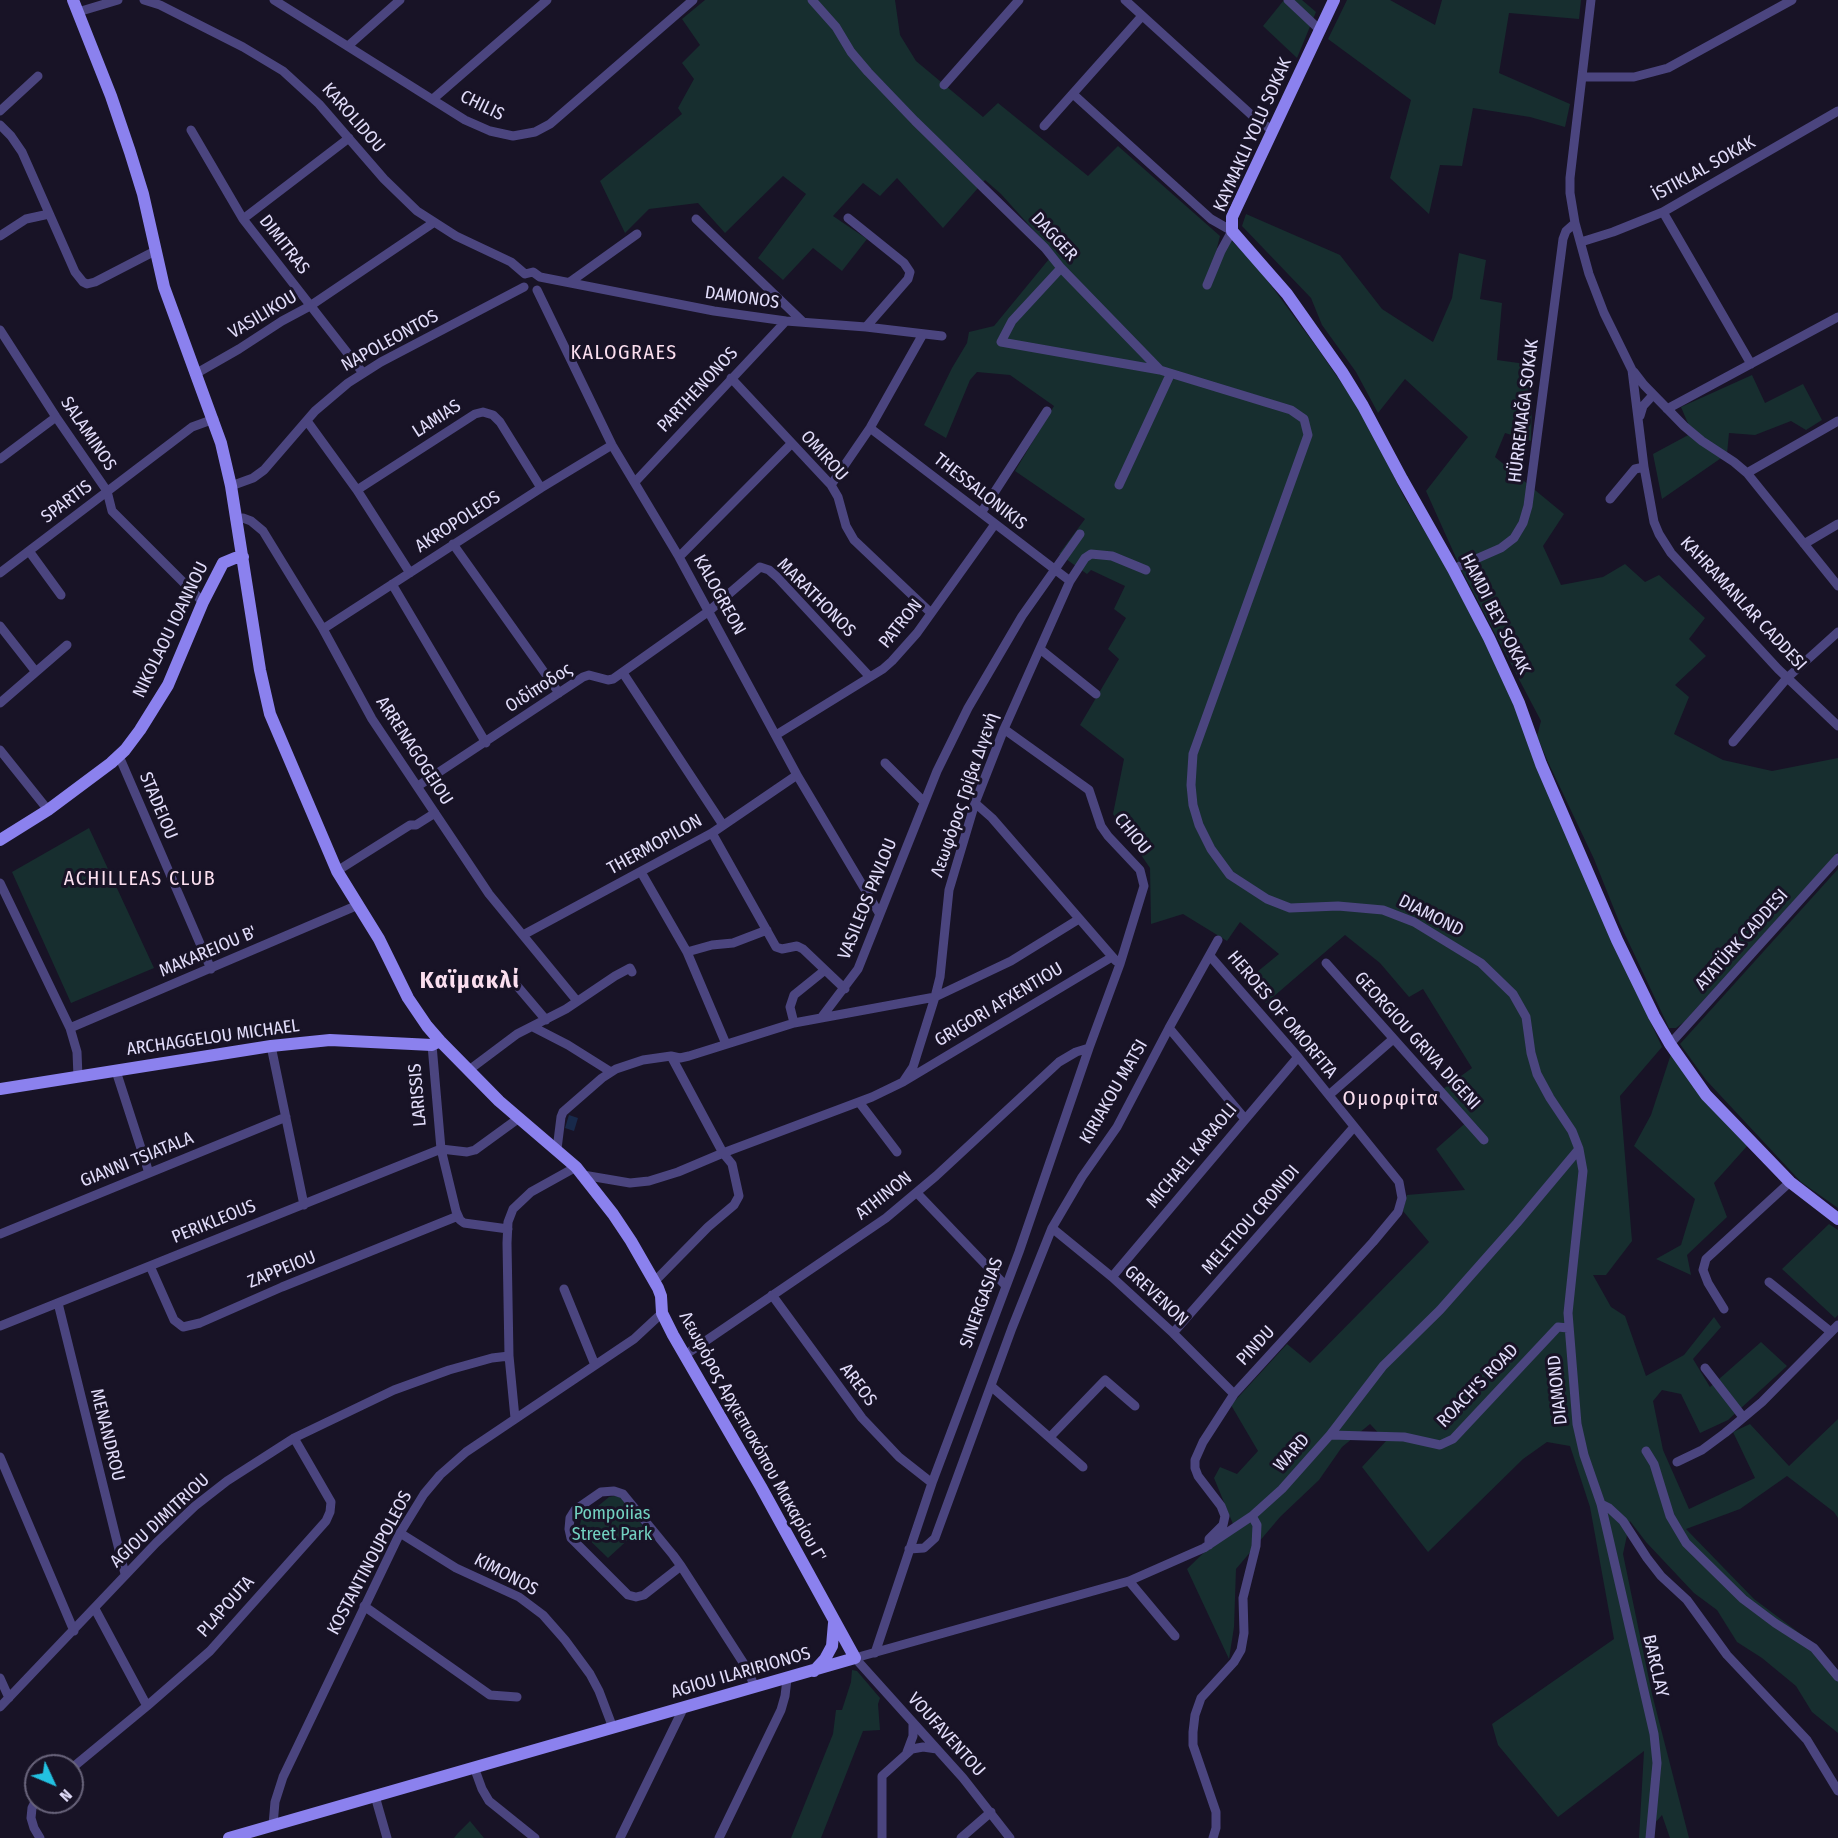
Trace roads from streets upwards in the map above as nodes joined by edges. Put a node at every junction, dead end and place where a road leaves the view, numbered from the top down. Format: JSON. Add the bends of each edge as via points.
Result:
{"nodes":[{"id":1,"x":118,"y":0,"type":"edge"},
{"id":2,"x":144,"y":0,"type":"edge"},
{"id":3,"x":274,"y":0,"type":"edge"},
{"id":4,"x":400,"y":0,"type":"edge"},
{"id":5,"x":547,"y":0,"type":"edge"},
{"id":6,"x":693,"y":0,"type":"edge"},
{"id":7,"x":812,"y":0,"type":"edge"},
{"id":8,"x":1019,"y":0,"type":"edge"},
{"id":9,"x":1287,"y":0,"type":"edge"},
{"id":10,"x":1334,"y":0,"type":"edge"},
{"id":11,"x":1591,"y":0,"type":"edge"},
{"id":12,"x":1792,"y":0,"type":"edge"},
{"id":13,"x":1127,"y":1,"type":"edge"},
{"id":14,"x":75,"y":6,"type":"edge"},
{"id":15,"x":1142,"y":16,"type":"junction"},
{"id":16,"x":1320,"y":30,"type":"junction"},
{"id":17,"x":348,"y":46,"type":"junction"},
{"id":18,"x":38,"y":76,"type":"dead end"},
{"id":19,"x":1582,"y":77,"type":"junction"},
{"id":20,"x":944,"y":85,"type":"dead end"},
{"id":21,"x":1073,"y":94,"type":"junction"},
{"id":22,"x":433,"y":99,"type":"junction"},
{"id":23,"x":0,"y":111,"type":"edge"},
{"id":24,"x":1838,"y":111,"type":"edge"},
{"id":25,"x":0,"y":124,"type":"edge"},
{"id":26,"x":1044,"y":126,"type":"dead end"},
{"id":27,"x":191,"y":130,"type":"dead end"},
{"id":28,"x":1272,"y":130,"type":"junction"},
{"id":29,"x":349,"y":138,"type":"junction"},
{"id":30,"x":1663,"y":212,"type":"junction"},
{"id":31,"x":49,"y":214,"type":"junction"},
{"id":32,"x":848,"y":218,"type":"dead end"},
{"id":33,"x":243,"y":219,"type":"junction"},
{"id":34,"x":696,"y":219,"type":"dead end"},
{"id":35,"x":433,"y":223,"type":"junction"},
{"id":36,"x":1575,"y":223,"type":"junction"},
{"id":37,"x":1232,"y":231,"type":"junction"},
{"id":38,"x":637,"y":234,"type":"dead end"},
{"id":39,"x":0,"y":236,"type":"edge"},
{"id":40,"x":1581,"y":242,"type":"junction"},
{"id":41,"x":155,"y":251,"type":"junction"},
{"id":42,"x":1060,"y":268,"type":"junction"},
{"id":43,"x":525,"y":274,"type":"junction"},
{"id":44,"x":540,"y":277,"type":"junction"},
{"id":45,"x":570,"y":282,"type":"junction"},
{"id":46,"x":1207,"y":285,"type":"dead end"},
{"id":47,"x":524,"y":288,"type":"junction"},
{"id":48,"x":537,"y":290,"type":"junction"},
{"id":49,"x":310,"y":306,"type":"junction"},
{"id":50,"x":1838,"y":317,"type":"edge"},
{"id":51,"x":786,"y":321,"type":"junction"},
{"id":52,"x":803,"y":322,"type":"junction"},
{"id":53,"x":866,"y":327,"type":"junction"},
{"id":54,"x":0,"y":330,"type":"edge"},
{"id":55,"x":923,"y":334,"type":"junction"},
{"id":56,"x":942,"y":336,"type":"dead end"},
{"id":57,"x":3,"y":342,"type":"edge"},
{"id":58,"x":1751,"y":364,"type":"junction"},
{"id":59,"x":1160,"y":370,"type":"junction"},
{"id":60,"x":1632,"y":370,"type":"junction"},
{"id":61,"x":197,"y":373,"type":"junction"},
{"id":62,"x":363,"y":373,"type":"junction"},
{"id":63,"x":1170,"y":375,"type":"junction"},
{"id":64,"x":731,"y":378,"type":"junction"},
{"id":65,"x":1653,"y":395,"type":"junction"},
{"id":66,"x":1666,"y":409,"type":"junction"},
{"id":67,"x":1047,"y":411,"type":"dead end"},
{"id":68,"x":56,"y":417,"type":"junction"},
{"id":69,"x":1639,"y":418,"type":"junction"},
{"id":70,"x":214,"y":419,"type":"junction"},
{"id":71,"x":307,"y":421,"type":"junction"},
{"id":72,"x":1838,"y":421,"type":"edge"},
{"id":73,"x":870,"y":428,"type":"junction"},
{"id":74,"x":1308,"y":435,"type":"joint"},
{"id":75,"x":791,"y":444,"type":"junction"},
{"id":76,"x":612,"y":446,"type":"junction"},
{"id":77,"x":0,"y":459,"type":"edge"},
{"id":78,"x":1644,"y":467,"type":"junction"},
{"id":79,"x":1747,"y":473,"type":"junction"},
{"id":80,"x":634,"y":482,"type":"junction"},
{"id":81,"x":831,"y":485,"type":"junction"},
{"id":82,"x":1119,"y":485,"type":"dead end"},
{"id":83,"x":231,"y":486,"type":"junction"},
{"id":84,"x":541,"y":488,"type":"junction"},
{"id":85,"x":357,"y":490,"type":"junction"},
{"id":86,"x":107,"y":491,"type":"junction"},
{"id":87,"x":1610,"y":499,"type":"dead end"},
{"id":88,"x":981,"y":513,"type":"junction"},
{"id":89,"x":235,"y":519,"type":"junction"},
{"id":90,"x":995,"y":524,"type":"junction"},
{"id":91,"x":1838,"y":524,"type":"edge"},
{"id":92,"x":1080,"y":534,"type":"dead end"},
{"id":93,"x":453,"y":544,"type":"junction"},
{"id":94,"x":1804,"y":544,"type":"junction"},
{"id":95,"x":29,"y":551,"type":"junction"},
{"id":96,"x":243,"y":557,"type":"junction"},
{"id":97,"x":679,"y":557,"type":"junction"},
{"id":98,"x":1453,"y":569,"type":"junction"},
{"id":99,"x":1054,"y":570,"type":"junction"},
{"id":100,"x":1146,"y":570,"type":"dead end"},
{"id":101,"x":0,"y":573,"type":"edge"},
{"id":102,"x":410,"y":573,"type":"junction"},
{"id":103,"x":1070,"y":581,"type":"junction"},
{"id":104,"x":392,"y":584,"type":"junction"},
{"id":105,"x":1838,"y":586,"type":"edge"},
{"id":106,"x":61,"y":595,"type":"dead end"},
{"id":107,"x":203,"y":602,"type":"junction"},
{"id":108,"x":709,"y":611,"type":"junction"},
{"id":109,"x":931,"y":613,"type":"junction"},
{"id":110,"x":0,"y":626,"type":"edge"},
{"id":111,"x":323,"y":629,"type":"junction"},
{"id":112,"x":1838,"y":632,"type":"edge"},
{"id":113,"x":67,"y":645,"type":"dead end"},
{"id":114,"x":1040,"y":649,"type":"junction"},
{"id":115,"x":36,"y":672,"type":"junction"},
{"id":116,"x":623,"y":673,"type":"junction"},
{"id":117,"x":870,"y":677,"type":"junction"},
{"id":118,"x":1787,"y":678,"type":"junction"},
{"id":119,"x":559,"y":693,"type":"junction"},
{"id":120,"x":1096,"y":694,"type":"dead end"},
{"id":121,"x":0,"y":703,"type":"edge"},
{"id":122,"x":1838,"y":726,"type":"edge"},
{"id":123,"x":1004,"y":729,"type":"junction"},
{"id":124,"x":776,"y":735,"type":"junction"},
{"id":125,"x":1733,"y":742,"type":"dead end"},
{"id":126,"x":486,"y":743,"type":"junction"},
{"id":127,"x":0,"y":750,"type":"edge"},
{"id":128,"x":119,"y":756,"type":"junction"},
{"id":129,"x":885,"y":763,"type":"dead end"},
{"id":130,"x":798,"y":775,"type":"junction"},
{"id":131,"x":418,"y":786,"type":"junction"},
{"id":132,"x":924,"y":802,"type":"junction"},
{"id":133,"x":975,"y":803,"type":"junction"},
{"id":134,"x":48,"y":810,"type":"junction"},
{"id":135,"x":435,"y":813,"type":"junction"},
{"id":136,"x":723,"y":825,"type":"junction"},
{"id":137,"x":712,"y":833,"type":"junction"},
{"id":138,"x":0,"y":840,"type":"edge"},
{"id":139,"x":1838,"y":858,"type":"edge"},
{"id":140,"x":337,"y":871,"type":"junction"},
{"id":141,"x":641,"y":872,"type":"junction"},
{"id":142,"x":0,"y":883,"type":"edge"},
{"id":143,"x":358,"y":905,"type":"junction"},
{"id":144,"x":879,"y":913,"type":"junction"},
{"id":145,"x":1079,"y":919,"type":"junction"},
{"id":146,"x":767,"y":930,"type":"junction"},
{"id":147,"x":523,"y":935,"type":"junction"},
{"id":148,"x":1218,"y":940,"type":"dead end"},
{"id":149,"x":687,"y":952,"type":"junction"},
{"id":150,"x":1210,"y":956,"type":"junction"},
{"id":151,"x":1112,"y":957,"type":"junction"},
{"id":152,"x":1326,"y":963,"type":"dead end"},
{"id":153,"x":1120,"y":964,"type":"junction"},
{"id":154,"x":211,"y":969,"type":"junction"},
{"id":155,"x":825,"y":970,"type":"junction"},
{"id":156,"x":632,"y":972,"type":"dead end"},
{"id":157,"x":518,"y":987,"type":"dead end"},
{"id":158,"x":844,"y":989,"type":"junction"},
{"id":159,"x":935,"y":997,"type":"junction"},
{"id":160,"x":577,"y":1001,"type":"junction"},
{"id":161,"x":821,"y":1018,"type":"junction"},
{"id":162,"x":546,"y":1020,"type":"junction"},
{"id":163,"x":794,"y":1023,"type":"junction"},
{"id":164,"x":69,"y":1028,"type":"junction"},
{"id":165,"x":533,"y":1028,"type":"junction"},
{"id":166,"x":1169,"y":1028,"type":"junction"},
{"id":167,"x":1392,"y":1040,"type":"junction"},
{"id":168,"x":436,"y":1043,"type":"junction"},
{"id":169,"x":726,"y":1044,"type":"junction"},
{"id":170,"x":1670,"y":1044,"type":"junction"},
{"id":171,"x":271,"y":1046,"type":"junction"},
{"id":172,"x":1089,"y":1048,"type":"junction"},
{"id":173,"x":671,"y":1056,"type":"junction"},
{"id":174,"x":1298,"y":1057,"type":"junction"},
{"id":175,"x":469,"y":1070,"type":"junction"},
{"id":176,"x":117,"y":1071,"type":"junction"},
{"id":177,"x":611,"y":1072,"type":"junction"},
{"id":178,"x":78,"y":1077,"type":"junction"},
{"id":179,"x":903,"y":1082,"type":"junction"},
{"id":180,"x":0,"y":1089,"type":"edge"},
{"id":181,"x":1329,"y":1095,"type":"junction"},
{"id":182,"x":859,"y":1102,"type":"junction"},
{"id":183,"x":286,"y":1117,"type":"junction"},
{"id":184,"x":519,"y":1118,"type":"junction"},
{"id":185,"x":1245,"y":1119,"type":"junction"},
{"id":186,"x":1354,"y":1127,"type":"junction"},
{"id":187,"x":1484,"y":1140,"type":"dead end"},
{"id":188,"x":441,"y":1149,"type":"junction"},
{"id":189,"x":557,"y":1149,"type":"junction"},
{"id":190,"x":1579,"y":1149,"type":"junction"},
{"id":191,"x":897,"y":1152,"type":"dead end"},
{"id":192,"x":723,"y":1153,"type":"junction"},
{"id":193,"x":580,"y":1171,"type":"junction"},
{"id":194,"x":149,"y":1173,"type":"junction"},
{"id":195,"x":1397,"y":1180,"type":"joint"},
{"id":196,"x":1790,"y":1182,"type":"junction"},
{"id":197,"x":916,"y":1193,"type":"junction"},
{"id":198,"x":303,"y":1205,"type":"junction"},
{"id":199,"x":458,"y":1216,"type":"junction"},
{"id":200,"x":1838,"y":1219,"type":"edge"},
{"id":201,"x":1052,"y":1228,"type":"junction"},
{"id":202,"x":507,"y":1229,"type":"junction"},
{"id":203,"x":0,"y":1233,"type":"edge"},
{"id":204,"x":1019,"y":1252,"type":"junction"},
{"id":205,"x":1038,"y":1261,"type":"junction"},
{"id":206,"x":150,"y":1266,"type":"junction"},
{"id":207,"x":1112,"y":1277,"type":"junction"},
{"id":208,"x":654,"y":1282,"type":"junction"},
{"id":209,"x":1769,"y":1282,"type":"dead end"},
{"id":210,"x":1006,"y":1286,"type":"junction"},
{"id":211,"x":564,"y":1289,"type":"dead end"},
{"id":212,"x":772,"y":1295,"type":"junction"},
{"id":213,"x":58,"y":1303,"type":"junction"},
{"id":214,"x":1724,"y":1309,"type":"dead end"},
{"id":215,"x":662,"y":1312,"type":"junction"},
{"id":216,"x":0,"y":1326,"type":"edge"},
{"id":217,"x":1568,"y":1328,"type":"junction"},
{"id":218,"x":1835,"y":1328,"type":"edge"},
{"id":219,"x":1173,"y":1334,"type":"junction"},
{"id":220,"x":685,"y":1355,"type":"junction"},
{"id":221,"x":509,"y":1356,"type":"junction"},
{"id":222,"x":595,"y":1365,"type":"junction"},
{"id":223,"x":1705,"y":1368,"type":"dead end"},
{"id":224,"x":991,"y":1386,"type":"junction"},
{"id":225,"x":1234,"y":1394,"type":"junction"},
{"id":226,"x":1135,"y":1406,"type":"dead end"},
{"id":227,"x":1743,"y":1417,"type":"junction"},
{"id":228,"x":515,"y":1419,"type":"junction"},
{"id":229,"x":1330,"y":1435,"type":"junction"},
{"id":230,"x":1050,"y":1437,"type":"junction"},
{"id":231,"x":294,"y":1438,"type":"junction"},
{"id":232,"x":1646,"y":1451,"type":"dead end"},
{"id":233,"x":944,"y":1452,"type":"junction"},
{"id":234,"x":966,"y":1454,"type":"junction"},
{"id":235,"x":0,"y":1456,"type":"edge"},
{"id":236,"x":1677,"y":1462,"type":"dead end"},
{"id":237,"x":1083,"y":1467,"type":"dead end"},
{"id":238,"x":932,"y":1484,"type":"junction"},
{"id":239,"x":1601,"y":1504,"type":"junction"},
{"id":240,"x":1252,"y":1516,"type":"junction"},
{"id":241,"x":400,"y":1533,"type":"junction"},
{"id":242,"x":1209,"y":1545,"type":"junction"},
{"id":243,"x":909,"y":1549,"type":"junction"},
{"id":244,"x":681,"y":1566,"type":"junction"},
{"id":245,"x":125,"y":1574,"type":"junction"},
{"id":246,"x":1129,"y":1581,"type":"junction"},
{"id":247,"x":364,"y":1606,"type":"junction"},
{"id":248,"x":95,"y":1609,"type":"junction"},
{"id":249,"x":834,"y":1622,"type":"junction"},
{"id":250,"x":74,"y":1631,"type":"junction"},
{"id":251,"x":1175,"y":1636,"type":"dead end"},
{"id":252,"x":875,"y":1653,"type":"junction"},
{"id":253,"x":855,"y":1658,"type":"junction"},
{"id":254,"x":813,"y":1671,"type":"junction"},
{"id":255,"x":1838,"y":1677,"type":"edge"},
{"id":256,"x":0,"y":1678,"type":"edge"},
{"id":257,"x":787,"y":1679,"type":"junction"},
{"id":258,"x":755,"y":1687,"type":"junction"},
{"id":259,"x":517,"y":1697,"type":"dead end"},
{"id":260,"x":9,"y":1698,"type":"junction"},
{"id":261,"x":147,"y":1706,"type":"junction"},
{"id":262,"x":0,"y":1707,"type":"edge"},
{"id":263,"x":683,"y":1709,"type":"junction"},
{"id":264,"x":913,"y":1723,"type":"junction"},
{"id":265,"x":613,"y":1728,"type":"junction"},
{"id":266,"x":938,"y":1749,"type":"junction"},
{"id":267,"x":907,"y":1752,"type":"junction"},
{"id":268,"x":84,"y":1757,"type":"edge"},
{"id":269,"x":474,"y":1767,"type":"junction"},
{"id":270,"x":1838,"y":1791,"type":"edge"},
{"id":271,"x":375,"y":1796,"type":"junction"},
{"id":272,"x":991,"y":1812,"type":"junction"},
{"id":273,"x":31,"y":1814,"type":"edge"},
{"id":274,"x":273,"y":1825,"type":"junction"},
{"id":275,"x":40,"y":1838,"type":"edge"},
{"id":276,"x":229,"y":1838,"type":"edge"},
{"id":277,"x":387,"y":1838,"type":"edge"},
{"id":278,"x":535,"y":1838,"type":"edge"},
{"id":279,"x":620,"y":1838,"type":"edge"},
{"id":280,"x":719,"y":1838,"type":"edge"},
{"id":281,"x":882,"y":1838,"type":"edge"},
{"id":282,"x":961,"y":1838,"type":"edge"},
{"id":283,"x":1010,"y":1838,"type":"edge"},
{"id":284,"x":1213,"y":1838,"type":"edge"},
{"id":285,"x":1650,"y":1838,"type":"edge"}],
"edges":[{"from":1,"to":14,"type":"street"},
{"from":2,"to":29,"type":"street","name":"KAROLIDOU","via":[[243,47],[283,71],[314,98]]},
{"from":3,"to":17,"type":"street","name":"CHILIS"},
{"from":4,"to":17,"type":"street"},
{"from":5,"to":22,"type":"street"},
{"from":6,"to":22,"type":"street","name":"CHILIS","via":[[558,118],[535,132],[513,136],[489,131]]},
{"from":7,"to":42,"type":"street","name":"DAGGER","via":[[868,72],[1046,248]]},
{"from":8,"to":20,"type":"street"},
{"from":9,"to":16,"type":"street"},
{"from":10,"to":16,"type":"street"},
{"from":11,"to":19,"type":"street","name":"KAHRAMANLAR CADDESI"},
{"from":12,"to":19,"type":"street","via":[[1668,68],[1634,77]]},
{"from":13,"to":15,"type":"street"},
{"from":14,"to":41,"type":"street","name":"Λεωφόρος Αρχιεπισκόπου Μακαρίου Γ'","via":[[130,152]]},
{"from":15,"to":21,"type":"street"},
{"from":15,"to":28,"type":"street"},
{"from":16,"to":28,"type":"street"},
{"from":17,"to":22,"type":"street","name":"CHILIS"},
{"from":18,"to":23,"type":"street"},
{"from":19,"to":36,"type":"street","name":"KAHRAMANLAR CADDESI","via":[[1570,178]]},
{"from":21,"to":26,"type":"street"},
{"from":21,"to":37,"type":"street","via":[[1211,219]]},
{"from":24,"to":30,"type":"street","name":"İSTIKLAL SOKAK"},
{"from":25,"to":31,"type":"street","via":[[22,152]]},
{"from":27,"to":33,"type":"street","name":"DIMITRAS"},
{"from":28,"to":37,"type":"street","via":[[1232,217]]},
{"from":29,"to":33,"type":"street"},
{"from":29,"to":35,"type":"street","name":"KAROLIDOU","via":[[396,191]]},
{"from":30,"to":40,"type":"street","name":"İSTIKLAL SOKAK"},
{"from":30,"to":58,"type":"street"},
{"from":31,"to":39,"type":"street","via":[[26,219]]},
{"from":31,"to":41,"type":"street","via":[[83,282],[95,282]]},
{"from":32,"to":53,"type":"street","via":[[907,266],[910,276]]},
{"from":33,"to":49,"type":"street","name":"DIMITRAS"},
{"from":34,"to":52,"type":"street"},
{"from":35,"to":43,"type":"street","name":"KAROLIDOU","via":[[512,262]]},
{"from":35,"to":49,"type":"street","name":"VASILIKOU"},
{"from":36,"to":40,"type":"street","name":"KAHRAMANLAR CADDESI"},
{"from":36,"to":98,"type":"street","name":"HÜRREMAĞA SOKAK","via":[[1563,238],[1523,523],[1508,543]]},
{"from":37,"to":46,"type":"street"},
{"from":37,"to":98,"type":"street","name":"HAMDI BEY SOKAK","via":[[1287,294],[1342,372]]},
{"from":38,"to":45,"type":"street"},
{"from":40,"to":60,"type":"street","name":"KAHRAMANLAR CADDESI","via":[[1604,313]]},
{"from":41,"to":61,"type":"street","name":"Λεωφόρος Αρχιεπισκόπου Μακαρίου Γ'","via":[[164,287]]},
{"from":42,"to":59,"type":"street","name":"DAGGER"},
{"from":42,"to":59,"type":"street","via":[[1012,321],[1001,342]]},
{"from":43,"to":44,"type":"street","via":[[533,272]]},
{"from":43,"to":47,"type":"street"},
{"from":44,"to":45,"type":"street","name":"DAMONOS"},
{"from":44,"to":48,"type":"street"},
{"from":45,"to":51,"type":"street","name":"DAMONOS"},
{"from":47,"to":48,"type":"street"},
{"from":47,"to":62,"type":"street","name":"NAPOLEONTOS"},
{"from":48,"to":76,"type":"street","name":"KALOGREON"},
{"from":49,"to":61,"type":"street","name":"VASILIKOU"},
{"from":49,"to":62,"type":"street","name":"DIMITRAS"},
{"from":50,"to":58,"type":"street"},
{"from":51,"to":52,"type":"street","name":"DAMONOS"},
{"from":51,"to":64,"type":"street","name":"PARTHENONOS"},
{"from":52,"to":53,"type":"street","name":"DAMONOS"},
{"from":53,"to":55,"type":"street","name":"DAMONOS"},
{"from":54,"to":57,"type":"street","name":"SALAMINOS"},
{"from":55,"to":56,"type":"street","name":"DAMONOS"},
{"from":55,"to":73,"type":"street"},
{"from":57,"to":68,"type":"street","name":"SALAMINOS"},
{"from":58,"to":66,"type":"street"},
{"from":59,"to":63,"type":"street","name":"DAGGER"},
{"from":60,"to":65,"type":"street"},
{"from":60,"to":69,"type":"street","name":"KAHRAMANLAR CADDESI"},
{"from":61,"to":70,"type":"street","name":"Λεωφόρος Αρχιεπισκόπου Μακαρίου Γ'"},
{"from":62,"to":71,"type":"street","name":"NAPOLEONTOS","via":[[325,401]]},
{"from":63,"to":74,"type":"street","name":"DAGGER","via":[[1291,410],[1304,419]]},
{"from":63,"to":82,"type":"street"},
{"from":64,"to":75,"type":"street","name":"OMIROU"},
{"from":64,"to":80,"type":"street","name":"PARTHENONOS"},
{"from":65,"to":66,"type":"street"},
{"from":65,"to":69,"type":"street"},
{"from":66,"to":79,"type":"street"},
{"from":67,"to":88,"type":"street"},
{"from":68,"to":77,"type":"street"},
{"from":68,"to":86,"type":"street","name":"SALAMINOS"},
{"from":69,"to":78,"type":"street","name":"KAHRAMANLAR CADDESI"},
{"from":70,"to":83,"type":"street","name":"Λεωφόρος Αρχιεπισκόπου Μακαρίου Γ'"},
{"from":70,"to":86,"type":"street","name":"SPARTIS","via":[[192,427]]},
{"from":71,"to":83,"type":"street","name":"NAPOLEONTOS","via":[[262,472]]},
{"from":71,"to":85,"type":"street"},
{"from":72,"to":79,"type":"street"},
{"from":73,"to":81,"type":"street"},
{"from":73,"to":88,"type":"street","name":"THESSALONIKIS"},
{"from":74,"to":190,"type":"street","name":"DIAMOND","via":[[1193,754],[1192,795],[1199,825],[1230,874],[1267,899],[1290,908],[1350,906],[1383,910],[1414,921],[1481,963],[1509,989],[1522,1009],[1537,1074]]},
{"from":75,"to":81,"type":"street","name":"OMIROU"},
{"from":75,"to":97,"type":"street"},
{"from":76,"to":80,"type":"street","name":"KALOGREON"},
{"from":76,"to":84,"type":"street","name":"AKROPOLEOS"},
{"from":78,"to":87,"type":"street","via":[[1635,469]]},
{"from":78,"to":118,"type":"street","name":"KAHRAMANLAR CADDESI","via":[[1654,522],[1671,553]]},
{"from":79,"to":94,"type":"street"},
{"from":80,"to":97,"type":"street","name":"KALOGREON"},
{"from":81,"to":109,"type":"street","name":"OMIROU","via":[[854,540]]},
{"from":83,"to":89,"type":"street","name":"Λεωφόρος Αρχιεπισκόπου Μακαρίου Γ'"},
{"from":84,"to":85,"type":"street","name":"LAMIAS","via":[[500,422],[483,412]]},
{"from":84,"to":93,"type":"street","name":"AKROPOLEOS"},
{"from":85,"to":102,"type":"street"},
{"from":86,"to":95,"type":"street","name":"SPARTIS"},
{"from":86,"to":107,"type":"street","name":"SALAMINOS","via":[[112,511]]},
{"from":88,"to":90,"type":"street","name":"THESSALONIKIS"},
{"from":89,"to":96,"type":"street","name":"Λεωφόρος Αρχιεπισκόπου Μακαρίου Γ'"},
{"from":89,"to":111,"type":"street","name":"ARRENAGOGEIOU","via":[[248,519],[260,528]]},
{"from":90,"to":99,"type":"street","name":"THESSALONIKIS"},
{"from":90,"to":109,"type":"street","name":"PATRON"},
{"from":91,"to":94,"type":"street"},
{"from":92,"to":99,"type":"street","name":"VASILEOS PAVLOU"},
{"from":93,"to":102,"type":"street","name":"AKROPOLEOS"},
{"from":93,"to":119,"type":"street"},
{"from":94,"to":105,"type":"street"},
{"from":95,"to":101,"type":"street","name":"SPARTIS"},
{"from":95,"to":106,"type":"street"},
{"from":96,"to":107,"type":"street","name":"NIKOLAOU IOANNOU","via":[[223,563]]},
{"from":96,"to":140,"type":"street","name":"Λεωφόρος Αρχιεπισκόπου Μακαρίου Γ'","via":[[270,714]]},
{"from":97,"to":108,"type":"street","name":"KALOGREON"},
{"from":98,"to":170,"type":"street","name":"HAMDI BEY SOKAK","via":[[1519,703],[1617,940]]},
{"from":99,"to":103,"type":"street","name":"THESSALONIKIS"},
{"from":99,"to":132,"type":"street","name":"VASILEOS PAVLOU","via":[[968,708]]},
{"from":100,"to":103,"type":"street","name":"Λεωφόρος Γρίβα Διγενή","via":[[1112,556],[1091,554]]},
{"from":102,"to":104,"type":"street","name":"AKROPOLEOS"},
{"from":103,"to":114,"type":"street","name":"Λεωφόρος Γρίβα Διγενή"},
{"from":104,"to":111,"type":"street","name":"AKROPOLEOS"},
{"from":104,"to":126,"type":"street"},
{"from":107,"to":128,"type":"street","name":"NIKOLAOU IOANNOU","via":[[162,695]]},
{"from":108,"to":116,"type":"street","name":"Οιδίποδος"},
{"from":108,"to":117,"type":"street","name":"MARATHONOS","via":[[757,568],[765,568]]},
{"from":108,"to":124,"type":"street","name":"KALOGREON"},
{"from":109,"to":117,"type":"street","name":"PATRON","via":[[899,655]]},
{"from":110,"to":115,"type":"street"},
{"from":111,"to":131,"type":"street","name":"ARRENAGOGEIOU","via":[[372,719]]},
{"from":112,"to":118,"type":"street"},
{"from":113,"to":115,"type":"street"},
{"from":114,"to":120,"type":"street"},
{"from":114,"to":123,"type":"street","name":"Λεωφόρος Γρίβα Διγενή"},
{"from":115,"to":121,"type":"street"},
{"from":116,"to":119,"type":"street","name":"Οιδίποδος","via":[[608,680],[589,675]]},
{"from":116,"to":136,"type":"street"},
{"from":117,"to":124,"type":"street","name":"PATRON"},
{"from":118,"to":122,"type":"street","name":"KAHRAMANLAR CADDESI"},
{"from":118,"to":125,"type":"street"},
{"from":119,"to":126,"type":"street","name":"Οιδίποδος"},
{"from":123,"to":133,"type":"street","name":"Λεωφόρος Γρίβα Διγενή"},
{"from":123,"to":153,"type":"street","name":"CHIOU","via":[[1089,790],[1104,832],[1142,874],[1143,894]]},
{"from":124,"to":130,"type":"street","name":"KALOGREON"},
{"from":126,"to":131,"type":"street","name":"Οιδίποδος"},
{"from":127,"to":134,"type":"street"},
{"from":128,"to":134,"type":"street","name":"NIKOLAOU IOANNOU"},
{"from":128,"to":154,"type":"street","name":"STADEIOU"},
{"from":129,"to":132,"type":"street"},
{"from":130,"to":136,"type":"street","name":"THERMOPILON"},
{"from":130,"to":144,"type":"street","name":"KALOGREON"},
{"from":131,"to":135,"type":"street","name":"ARRENAGOGEIOU"},
{"from":132,"to":144,"type":"street","name":"VASILEOS PAVLOU"},
{"from":133,"to":145,"type":"street"},
{"from":133,"to":159,"type":"street","name":"Λεωφόρος Γρίβα Διγενή","via":[[948,890]]},
{"from":134,"to":138,"type":"street","name":"NIKOLAOU IOANNOU"},
{"from":135,"to":140,"type":"street"},
{"from":135,"to":147,"type":"street","name":"ARRENAGOGEIOU","via":[[489,894]]},
{"from":136,"to":137,"type":"street","name":"THERMOPILON"},
{"from":137,"to":141,"type":"street","name":"THERMOPILON"},
{"from":137,"to":146,"type":"street"},
{"from":139,"to":170,"type":"street","name":"ATATÜRK CADDESI"},
{"from":140,"to":143,"type":"street","name":"Λεωφόρος Αρχιεπισκόπου Μακαρίου Γ'"},
{"from":141,"to":147,"type":"street","name":"THERMOPILON"},
{"from":141,"to":149,"type":"street"},
{"from":142,"to":164,"type":"street"},
{"from":143,"to":154,"type":"street","name":"MAKAREIOU B'"},
{"from":143,"to":168,"type":"street","name":"Λεωφόρος Αρχιεπισκόπου Μακαρίου Γ'"},
{"from":144,"to":158,"type":"street","name":"VASILEOS PAVLOU","via":[[858,969]]},
{"from":145,"to":151,"type":"street"},
{"from":145,"to":159,"type":"street","via":[[1011,961]]},
{"from":146,"to":149,"type":"street","via":[[733,943]]},
{"from":146,"to":155,"type":"street","via":[[779,949],[797,946]]},
{"from":147,"to":160,"type":"street","name":"ARRENAGOGEIOU"},
{"from":148,"to":150,"type":"street","name":"KIRIAKOU MATSI"},
{"from":149,"to":169,"type":"street"},
{"from":150,"to":166,"type":"street","name":"KIRIAKOU MATSI"},
{"from":150,"to":174,"type":"street","name":"HEROES OF OMORFITA"},
{"from":151,"to":153,"type":"street"},
{"from":151,"to":179,"type":"street","name":"GRIGORI AFXENTIOU"},
{"from":152,"to":167,"type":"street","name":"GEORGIOU GRIVA DIGENI"},
{"from":153,"to":172,"type":"street","name":"SINERGASIAS"},
{"from":154,"to":164,"type":"street","name":"MAKAREIOU B'"},
{"from":155,"to":158,"type":"street"},
{"from":155,"to":163,"type":"street","via":[[794,994],[790,1007]]},
{"from":156,"to":160,"type":"street","via":[[630,968]]},
{"from":157,"to":162,"type":"street"},
{"from":158,"to":161,"type":"street","name":"VASILEOS PAVLOU"},
{"from":159,"to":161,"type":"street"},
{"from":159,"to":179,"type":"street","name":"Λεωφόρος Γρίβα Διγενή","via":[[913,1067]]},
{"from":160,"to":162,"type":"street"},
{"from":161,"to":163,"type":"street"},
{"from":162,"to":165,"type":"street"},
{"from":163,"to":169,"type":"street"},
{"from":164,"to":178,"type":"street","via":[[77,1052]]},
{"from":165,"to":175,"type":"street","via":[[517,1034]]},
{"from":165,"to":177,"type":"street"},
{"from":166,"to":185,"type":"street"},
{"from":166,"to":201,"type":"street","name":"KIRIAKOU MATSI","via":[[1117,1127]]},
{"from":167,"to":181,"type":"street"},
{"from":167,"to":187,"type":"street","name":"GEORGIOU GRIVA DIGENI"},
{"from":168,"to":171,"type":"street","name":"ARCHAGGELOU MICHAEL","via":[[330,1040]]},
{"from":168,"to":175,"type":"street","name":"Λεωφόρος Αρχιεπισκόπου Μακαρίου Γ'"},
{"from":168,"to":188,"type":"street","name":"LARISSIS"},
{"from":169,"to":173,"type":"street","via":[[680,1058]]},
{"from":170,"to":196,"type":"street","name":"HAMDI BEY SOKAK","via":[[1706,1095]]},
{"from":171,"to":176,"type":"street","name":"ARCHAGGELOU MICHAEL"},
{"from":171,"to":183,"type":"street"},
{"from":172,"to":197,"type":"street","name":"ATHINON","via":[[1059,1062]]},
{"from":172,"to":204,"type":"street","name":"SINERGASIAS"},
{"from":173,"to":177,"type":"street","via":[[643,1060]]},
{"from":173,"to":192,"type":"street"},
{"from":174,"to":181,"type":"street","name":"HEROES OF OMORFITA"},
{"from":174,"to":185,"type":"street","name":"MICHAEL KARAOLI"},
{"from":175,"to":184,"type":"street","name":"Λεωφόρος Αρχιεπισκόπου Μακαρίου Γ'"},
{"from":176,"to":178,"type":"street","name":"ARCHAGGELOU MICHAEL"},
{"from":176,"to":194,"type":"street"},
{"from":177,"to":189,"type":"street","via":[[563,1112]]},
{"from":178,"to":180,"type":"street","name":"ARCHAGGELOU MICHAEL"},
{"from":179,"to":182,"type":"street"},
{"from":181,"to":186,"type":"street","name":"HEROES OF OMORFITA"},
{"from":182,"to":191,"type":"street"},
{"from":182,"to":192,"type":"street"},
{"from":183,"to":194,"type":"street","name":"GIANNI TSIATALA"},
{"from":183,"to":198,"type":"street"},
{"from":184,"to":188,"type":"street","via":[[475,1150]]},
{"from":184,"to":189,"type":"street","name":"Λεωφόρος Αρχιεπισκόπου Μακαρίου Γ'"},
{"from":185,"to":207,"type":"street","name":"MICHAEL KARAOLI"},
{"from":186,"to":195,"type":"street","name":"HEROES OF OMORFITA"},
{"from":186,"to":219,"type":"street","name":"MELETIOU CRONIDI"},
{"from":188,"to":198,"type":"street","name":"PERIKLEOUS"},
{"from":188,"to":199,"type":"street","name":"LARISSIS"},
{"from":189,"to":193,"type":"street","name":"Λεωφόρος Αρχιεπισκόπου Μακαρίου Γ'"},
{"from":190,"to":217,"type":"street","name":"DIAMOND","via":[[1584,1181]]},
{"from":190,"to":229,"type":"street","name":"WARD","via":[[1440,1310],[1383,1366]]},
{"from":192,"to":193,"type":"street","via":[[649,1181],[630,1183]]},
{"from":192,"to":208,"type":"street","via":[[735,1171],[737,1201]]},
{"from":193,"to":202,"type":"street","via":[[531,1192],[510,1214]]},
{"from":193,"to":208,"type":"street","name":"Λεωφόρος Αρχιεπισκόπου Μακαρίου Γ'","via":[[631,1241]]},
{"from":194,"to":203,"type":"street","name":"GIANNI TSIATALA"},
{"from":195,"to":225,"type":"street","name":"PINDU","via":[[1402,1198],[1394,1217]]},
{"from":196,"to":200,"type":"street","name":"HAMDI BEY SOKAK"},
{"from":196,"to":214,"type":"street","via":[[1706,1258],[1703,1270]]},
{"from":197,"to":210,"type":"street"},
{"from":197,"to":212,"type":"street","name":"ATHINON","via":[[886,1218]]},
{"from":198,"to":206,"type":"street","name":"PERIKLEOUS"},
{"from":199,"to":202,"type":"street","via":[[464,1223]]},
{"from":199,"to":206,"type":"street","name":"ZAPPEIOU","via":[[183,1327],[174,1320]]},
{"from":201,"to":205,"type":"street","name":"KIRIAKOU MATSI"},
{"from":201,"to":207,"type":"street","name":"GREVENON"},
{"from":202,"to":221,"type":"street"},
{"from":204,"to":205,"type":"street"},
{"from":204,"to":210,"type":"street","name":"SINERGASIAS"},
{"from":205,"to":224,"type":"street","name":"KIRIAKOU MATSI"},
{"from":206,"to":213,"type":"street","name":"PERIKLEOUS"},
{"from":207,"to":219,"type":"street","name":"GREVENON"},
{"from":208,"to":215,"type":"street","name":"Λεωφόρος Αρχιεπισκόπου Μακαρίου Γ'","via":[[661,1296]]},
{"from":209,"to":218,"type":"street"},
{"from":210,"to":233,"type":"street","name":"SINERGASIAS"},
{"from":211,"to":222,"type":"street"},
{"from":212,"to":220,"type":"street","name":"ATHINON"},
{"from":212,"to":238,"type":"street","name":"AREOS","via":[[868,1426]]},
{"from":213,"to":216,"type":"street","name":"PERIKLEOUS"},
{"from":213,"to":245,"type":"street","name":"MENANDROU"},
{"from":215,"to":220,"type":"street","name":"Λεωφόρος Αρχιεπισκόπου Μακαρίου Γ'"},
{"from":215,"to":222,"type":"street","name":"KOSTANTINOUPOLEOS","via":[[634,1339]]},
{"from":217,"to":229,"type":"street","name":"ROACH'S ROAD","via":[[1558,1327],[1453,1438],[1440,1445],[1404,1437]]},
{"from":217,"to":239,"type":"street","name":"DIAMOND","via":[[1577,1424]]},
{"from":218,"to":227,"type":"street"},
{"from":219,"to":225,"type":"street","name":"GREVENON"},
{"from":220,"to":249,"type":"street","name":"Λεωφόρος Αρχιεπισκόπου Μακαρίου Γ'"},
{"from":221,"to":228,"type":"street"},
{"from":221,"to":231,"type":"street","name":"AGIOU DIMITRIOU","via":[[423,1379]]},
{"from":222,"to":228,"type":"street","name":"KOSTANTINOUPOLEOS"},
{"from":223,"to":227,"type":"street"},
{"from":224,"to":230,"type":"street"},
{"from":224,"to":234,"type":"street","name":"KIRIAKOU MATSI"},
{"from":225,"to":242,"type":"street","name":"PINDU","via":[[1195,1460],[1198,1476],[1225,1516]]},
{"from":226,"to":230,"type":"street","via":[[1105,1380]]},
{"from":227,"to":236,"type":"street","via":[[1702,1450]]},
{"from":228,"to":241,"type":"street","name":"KOSTANTINOUPOLEOS","via":[[448,1467],[424,1494]]},
{"from":229,"to":240,"type":"street","name":"WARD"},
{"from":230,"to":237,"type":"street"},
{"from":231,"to":245,"type":"street","name":"AGIOU DIMITRIOU","via":[[195,1506]]},
{"from":231,"to":261,"type":"street","name":"PLAPOUTA","via":[[329,1497],[328,1517],[221,1639]]},
{"from":232,"to":255,"type":"street","via":[[1670,1516],[1686,1543],[1743,1599],[1814,1648]]},
{"from":233,"to":234,"type":"street"},
{"from":233,"to":238,"type":"street","name":"SINERGASIAS"},
{"from":234,"to":243,"type":"street","name":"KIRIAKOU MATSI","via":[[935,1538],[924,1548]]},
{"from":235,"to":250,"type":"street"},
{"from":238,"to":243,"type":"street","name":"SINERGASIAS"},
{"from":239,"to":270,"type":"street","via":[[1623,1521],[1647,1558],[1687,1600],[1727,1655],[1807,1740]]},
{"from":239,"to":285,"type":"street","name":"BARCLAY","via":[[1654,1734],[1657,1763]]},
{"from":240,"to":242,"type":"street","name":"AGIOU ILARIRIONOS"},
{"from":240,"to":284,"type":"street","via":[[1257,1525],[1256,1546],[1243,1598],[1241,1650],[1201,1698],[1195,1715],[1193,1745],[1216,1812]]},
{"from":241,"to":247,"type":"street","name":"KOSTANTINOUPOLEOS"},
{"from":241,"to":265,"type":"street","name":"KIMONOS","via":[[543,1614],[590,1674]]},
{"from":242,"to":246,"type":"street","name":"AGIOU ILARIRIONOS"},
{"from":243,"to":252,"type":"street","name":"SINERGASIAS"},
{"from":244,"to":244,"type":"street","via":[[645,1595],[628,1595],[571,1538],[570,1518],[596,1494],[618,1492],[640,1513]]},
{"from":244,"to":258,"type":"street"},
{"from":245,"to":248,"type":"street","name":"AGIOU DIMITRIOU"},
{"from":246,"to":251,"type":"street"},
{"from":246,"to":252,"type":"street","name":"AGIOU ILARIRIONOS"},
{"from":247,"to":259,"type":"street","via":[[490,1695]]},
{"from":247,"to":274,"type":"street","name":"KOSTANTINOUPOLEOS","via":[[279,1785]]},
{"from":248,"to":250,"type":"street","name":"AGIOU DIMITRIOU"},
{"from":248,"to":261,"type":"street"},
{"from":249,"to":253,"type":"street","name":"Λεωφόρος Αρχιεπισκόπου Μακαρίου Γ'"},
{"from":249,"to":254,"type":"street","via":[[832,1646]]},
{"from":250,"to":260,"type":"street","name":"AGIOU DIMITRIOU"},
{"from":252,"to":253,"type":"street","name":"AGIOU ILARIRIONOS"},
{"from":253,"to":254,"type":"street","name":"AGIOU ILARIRIONOS"},
{"from":253,"to":264,"type":"street","name":"VOUFAVENTOU"},
{"from":254,"to":257,"type":"street","name":"AGIOU ILARIRIONOS"},
{"from":256,"to":260,"type":"street"},
{"from":257,"to":258,"type":"street","name":"AGIOU ILARIRIONOS"},
{"from":257,"to":280,"type":"street","via":[[781,1710]]},
{"from":258,"to":263,"type":"street","name":"AGIOU ILARIRIONOS"},
{"from":260,"to":262,"type":"street","name":"AGIOU DIMITRIOU"},
{"from":261,"to":268,"type":"street","name":"PLAPOUTA"},
{"from":263,"to":265,"type":"street","name":"AGIOU ILARIRIONOS"},
{"from":263,"to":279,"type":"street"},
{"from":264,"to":266,"type":"street","name":"VOUFAVENTOU"},
{"from":264,"to":267,"type":"street"},
{"from":265,"to":269,"type":"street","name":"AGIOU ILARIRIONOS"},
{"from":266,"to":267,"type":"street","via":[[917,1747]]},
{"from":266,"to":272,"type":"street","name":"VOUFAVENTOU"},
{"from":267,"to":281,"type":"street","via":[[882,1776]]},
{"from":269,"to":271,"type":"street","name":"AGIOU ILARIRIONOS"},
{"from":269,"to":278,"type":"street","via":[[489,1801]]},
{"from":271,"to":274,"type":"street","name":"AGIOU ILARIRIONOS"},
{"from":271,"to":277,"type":"street"},
{"from":272,"to":282,"type":"street"},
{"from":272,"to":283,"type":"street","name":"VOUFAVENTOU"},
{"from":273,"to":275,"type":"street"},
{"from":274,"to":276,"type":"street","name":"AGIOU ILARIRIONOS"}]}
